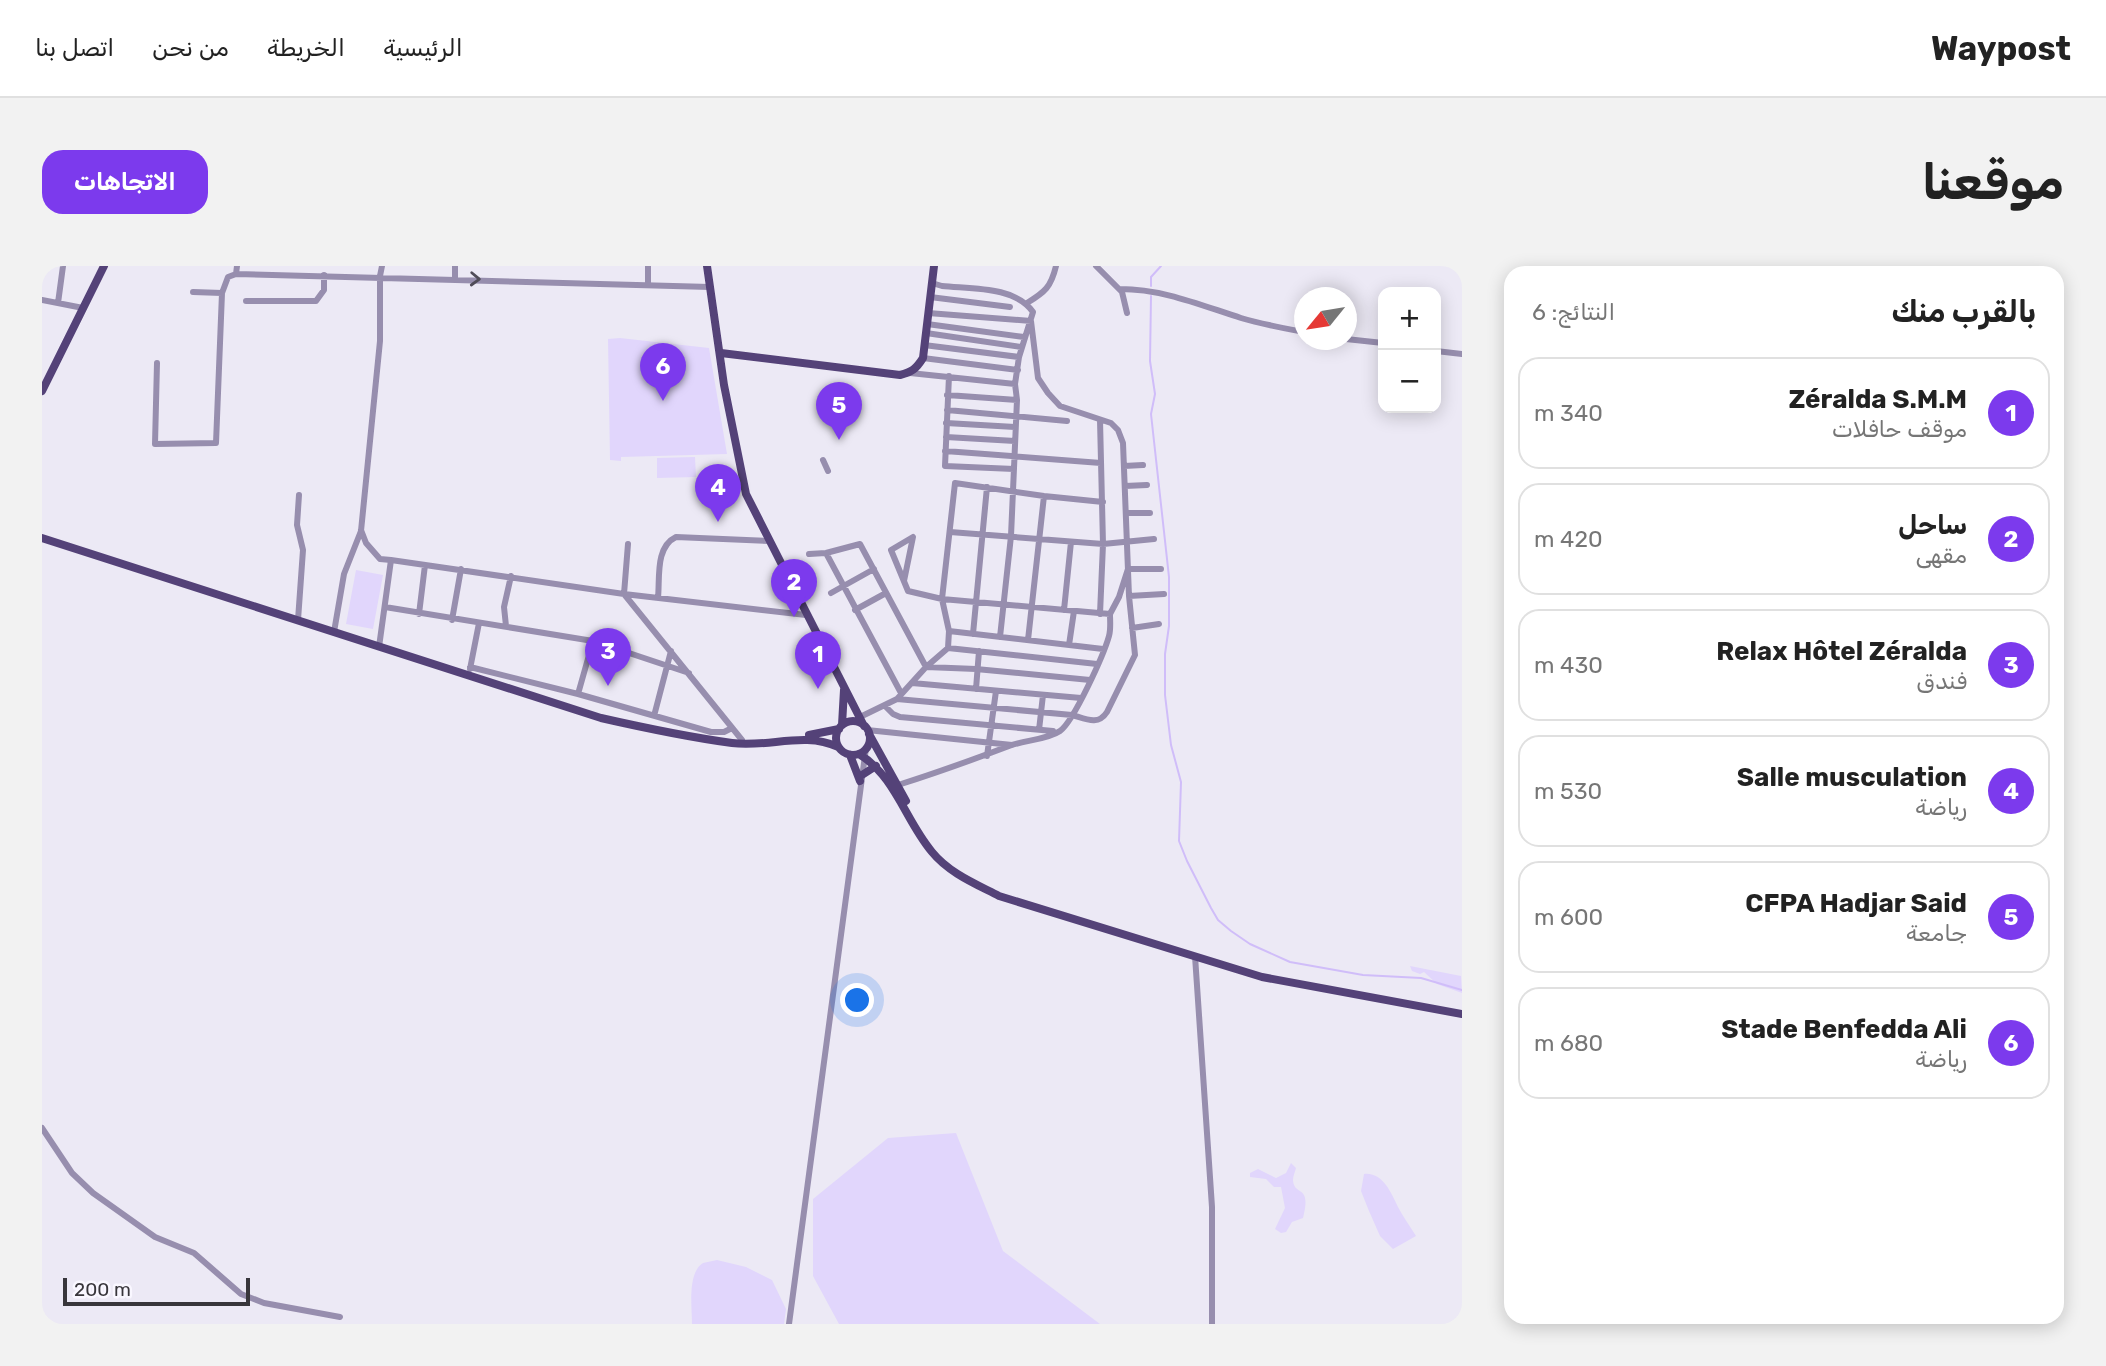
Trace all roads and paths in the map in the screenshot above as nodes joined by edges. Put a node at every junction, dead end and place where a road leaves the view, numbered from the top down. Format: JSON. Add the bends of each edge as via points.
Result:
{"nodes":[{"id":1,"x":63,"y":266,"type":"edge"},
{"id":2,"x":104,"y":266,"type":"edge"},
{"id":3,"x":382,"y":266,"type":"edge"},
{"id":4,"x":455,"y":266,"type":"edge"},
{"id":5,"x":648,"y":266,"type":"edge"},
{"id":6,"x":707,"y":266,"type":"edge"},
{"id":7,"x":1056,"y":266,"type":"edge"},
{"id":8,"x":1096,"y":266,"type":"edge"},
{"id":9,"x":934,"y":268,"type":"edge"},
{"id":10,"x":236,"y":270,"type":"edge"},
{"id":11,"x":324,"y":275,"type":"junction"},
{"id":12,"x":380,"y":276,"type":"junction"},
{"id":13,"x":455,"y":279,"type":"junction"},
{"id":14,"x":932,"y":283,"type":"junction"},
{"id":15,"x":648,"y":285,"type":"junction"},
{"id":16,"x":710,"y":287,"type":"junction"},
{"id":17,"x":1120,"y":289,"type":"junction"},
{"id":18,"x":193,"y":292,"type":"dead end"},
{"id":19,"x":222,"y":293,"type":"junction"},
{"id":20,"x":1012,"y":295,"type":"junction"},
{"id":21,"x":930,"y":297,"type":"junction"},
{"id":22,"x":42,"y":300,"type":"edge"},
{"id":23,"x":246,"y":301,"type":"dead end"},
{"id":24,"x":58,"y":303,"type":"junction"},
{"id":25,"x":1027,"y":303,"type":"junction"},
{"id":26,"x":1010,"y":306,"type":"junction"},
{"id":27,"x":83,"y":308,"type":"junction"},
{"id":28,"x":928,"y":313,"type":"junction"},
{"id":29,"x":1127,"y":313,"type":"dead end"},
{"id":30,"x":1008,"y":319,"type":"junction"},
{"id":31,"x":1031,"y":321,"type":"junction"},
{"id":32,"x":926,"y":329,"type":"junction"},
{"id":33,"x":1294,"y":330,"type":"edge"},
{"id":34,"x":1024,"y":337,"type":"junction"},
{"id":35,"x":972,"y":340,"type":"junction"},
{"id":36,"x":1357,"y":340,"type":"edge"},
{"id":37,"x":1378,"y":342,"type":"edge"},
{"id":38,"x":924,"y":345,"type":"junction"},
{"id":39,"x":1021,"y":347,"type":"junction"},
{"id":40,"x":971,"y":351,"type":"junction"},
{"id":41,"x":1441,"y":352,"type":"edge"},
{"id":42,"x":721,"y":353,"type":"junction"},
{"id":43,"x":1462,"y":354,"type":"edge"},
{"id":44,"x":1019,"y":357,"type":"junction"},
{"id":45,"x":923,"y":358,"type":"junction"},
{"id":46,"x":157,"y":363,"type":"dead end"},
{"id":47,"x":970,"y":364,"type":"junction"},
{"id":48,"x":1018,"y":370,"type":"junction"},
{"id":49,"x":910,"y":373,"type":"junction"},
{"id":50,"x":949,"y":376,"type":"junction"},
{"id":51,"x":968,"y":378,"type":"junction"},
{"id":52,"x":1015,"y":384,"type":"junction"},
{"id":53,"x":42,"y":391,"type":"edge"},
{"id":54,"x":947,"y":395,"type":"junction"},
{"id":55,"x":1017,"y":400,"type":"junction"},
{"id":56,"x":947,"y":410,"type":"junction"},
{"id":57,"x":1016,"y":416,"type":"junction"},
{"id":58,"x":1100,"y":420,"type":"junction"},
{"id":59,"x":1067,"y":421,"type":"dead end"},
{"id":60,"x":946,"y":423,"type":"junction"},
{"id":61,"x":1016,"y":427,"type":"junction"},
{"id":62,"x":946,"y":437,"type":"junction"},
{"id":63,"x":1015,"y":441,"type":"junction"},
{"id":64,"x":945,"y":451,"type":"junction"},
{"id":65,"x":1014,"y":455,"type":"junction"},
{"id":66,"x":823,"y":460,"type":"dead end"},
{"id":67,"x":1101,"y":463,"type":"junction"},
{"id":68,"x":1143,"y":465,"type":"dead end"},
{"id":69,"x":1124,"y":466,"type":"junction"},
{"id":70,"x":1014,"y":469,"type":"junction"},
{"id":71,"x":828,"y":471,"type":"dead end"},
{"id":72,"x":1147,"y":485,"type":"dead end"},
{"id":73,"x":1125,"y":486,"type":"junction"},
{"id":74,"x":987,"y":487,"type":"junction"},
{"id":75,"x":1013,"y":492,"type":"junction"},
{"id":76,"x":299,"y":495,"type":"dead end"},
{"id":77,"x":1044,"y":496,"type":"junction"},
{"id":78,"x":1103,"y":502,"type":"junction"},
{"id":79,"x":1126,"y":513,"type":"junction"},
{"id":80,"x":1150,"y":513,"type":"dead end"},
{"id":81,"x":361,"y":530,"type":"junction"},
{"id":82,"x":950,"y":531,"type":"junction"},
{"id":83,"x":983,"y":533,"type":"junction"},
{"id":84,"x":1011,"y":537,"type":"junction"},
{"id":85,"x":42,"y":538,"type":"edge"},
{"id":86,"x":1040,"y":539,"type":"junction"},
{"id":87,"x":1154,"y":540,"type":"dead end"},
{"id":88,"x":769,"y":541,"type":"junction"},
{"id":89,"x":1127,"y":541,"type":"junction"},
{"id":90,"x":1071,"y":542,"type":"junction"},
{"id":91,"x":628,"y":544,"type":"dead end"},
{"id":92,"x":1103,"y":544,"type":"junction"},
{"id":93,"x":826,"y":553,"type":"junction"},
{"id":94,"x":809,"y":554,"type":"dead end"},
{"id":95,"x":391,"y":560,"type":"junction"},
{"id":96,"x":425,"y":565,"type":"junction"},
{"id":97,"x":461,"y":569,"type":"junction"},
{"id":98,"x":874,"y":569,"type":"junction"},
{"id":99,"x":1128,"y":569,"type":"junction"},
{"id":100,"x":1161,"y":569,"type":"dead end"},
{"id":101,"x":511,"y":576,"type":"junction"},
{"id":102,"x":904,"y":581,"type":"junction"},
{"id":103,"x":843,"y":586,"type":"junction"},
{"id":104,"x":831,"y":593,"type":"dead end"},
{"id":105,"x":886,"y":593,"type":"junction"},
{"id":106,"x":624,"y":594,"type":"junction"},
{"id":107,"x":1164,"y":594,"type":"dead end"},
{"id":108,"x":1129,"y":596,"type":"junction"},
{"id":109,"x":658,"y":598,"type":"junction"},
{"id":110,"x":942,"y":599,"type":"junction"},
{"id":111,"x":976,"y":601,"type":"junction"},
{"id":112,"x":1002,"y":604,"type":"junction"},
{"id":113,"x":385,"y":607,"type":"junction"},
{"id":114,"x":1032,"y":608,"type":"junction"},
{"id":115,"x":855,"y":610,"type":"junction"},
{"id":116,"x":1064,"y":610,"type":"junction"},
{"id":117,"x":1074,"y":611,"type":"junction"},
{"id":118,"x":419,"y":614,"type":"junction"},
{"id":119,"x":1100,"y":614,"type":"junction"},
{"id":120,"x":1110,"y":614,"type":"junction"},
{"id":121,"x":806,"y":615,"type":"junction"},
{"id":122,"x":298,"y":620,"type":"junction"},
{"id":123,"x":452,"y":620,"type":"junction"},
{"id":124,"x":479,"y":623,"type":"junction"},
{"id":125,"x":1159,"y":624,"type":"dead end"},
{"id":126,"x":506,"y":626,"type":"junction"},
{"id":127,"x":1132,"y":628,"type":"junction"},
{"id":128,"x":949,"y":631,"type":"junction"},
{"id":129,"x":334,"y":632,"type":"junction"},
{"id":130,"x":973,"y":634,"type":"junction"},
{"id":131,"x":1000,"y":637,"type":"junction"},
{"id":132,"x":1028,"y":640,"type":"junction"},
{"id":133,"x":593,"y":641,"type":"junction"},
{"id":134,"x":1069,"y":645,"type":"junction"},
{"id":135,"x":379,"y":647,"type":"junction"},
{"id":136,"x":948,"y":648,"type":"junction"},
{"id":137,"x":1103,"y":649,"type":"junction"},
{"id":138,"x":671,"y":651,"type":"junction"},
{"id":139,"x":979,"y":651,"type":"junction"},
{"id":140,"x":1097,"y":664,"type":"junction"},
{"id":141,"x":668,"y":666,"type":"junction"},
{"id":142,"x":926,"y":667,"type":"junction"},
{"id":143,"x":976,"y":668,"type":"junction"},
{"id":144,"x":470,"y":672,"type":"junction"},
{"id":145,"x":689,"y":673,"type":"junction"},
{"id":146,"x":1090,"y":680,"type":"junction"},
{"id":147,"x":912,"y":683,"type":"junction"},
{"id":148,"x":844,"y":687,"type":"junction"},
{"id":149,"x":976,"y":689,"type":"junction"},
{"id":150,"x":996,"y":691,"type":"junction"},
{"id":151,"x":578,"y":694,"type":"junction"},
{"id":152,"x":1043,"y":695,"type":"junction"},
{"id":153,"x":899,"y":696,"type":"junction"},
{"id":154,"x":1081,"y":698,"type":"junction"},
{"id":155,"x":885,"y":706,"type":"junction"},
{"id":156,"x":994,"y":707,"type":"junction"},
{"id":157,"x":1041,"y":713,"type":"junction"},
{"id":158,"x":1072,"y":715,"type":"junction"},
{"id":159,"x":654,"y":716,"type":"junction"},
{"id":160,"x":860,"y":717,"type":"junction"},
{"id":161,"x":992,"y":726,"type":"junction"},
{"id":162,"x":840,"y":727,"type":"junction"},
{"id":163,"x":732,"y":729,"type":"junction"},
{"id":164,"x":867,"y":730,"type":"junction"},
{"id":165,"x":1039,"y":730,"type":"junction"},
{"id":166,"x":1059,"y":732,"type":"junction"},
{"id":167,"x":742,"y":740,"type":"junction"},
{"id":168,"x":726,"y":742,"type":"junction"},
{"id":169,"x":990,"y":743,"type":"junction"},
{"id":170,"x":1013,"y":745,"type":"junction"},
{"id":171,"x":838,"y":747,"type":"junction"},
{"id":172,"x":860,"y":753,"type":"junction"},
{"id":173,"x":987,"y":756,"type":"junction"},
{"id":174,"x":876,"y":766,"type":"junction"},
{"id":175,"x":861,"y":778,"type":"junction"},
{"id":176,"x":898,"y":785,"type":"junction"},
{"id":177,"x":950,"y":867,"type":"junction"},
{"id":178,"x":1195,"y":957,"type":"junction"},
{"id":179,"x":1462,"y":1014,"type":"edge"},
{"id":180,"x":42,"y":1128,"type":"edge"},
{"id":181,"x":340,"y":1317,"type":"dead end"},
{"id":182,"x":789,"y":1324,"type":"edge"},
{"id":183,"x":1213,"y":1324,"type":"edge"}],
"edges":[{"from":1,"to":24,"type":"street"},
{"from":2,"to":27,"type":"main road"},
{"from":3,"to":12,"type":"street"},
{"from":4,"to":13,"type":"street"},
{"from":5,"to":15,"type":"street"},
{"from":6,"to":16,"type":"main road"},
{"from":7,"to":25,"type":"street","via":[[1054,279]]},
{"from":8,"to":17,"type":"street"},
{"from":9,"to":14,"type":"main road"},
{"from":10,"to":11,"type":"street"},
{"from":10,"to":19,"type":"street"},
{"from":11,"to":12,"type":"street"},
{"from":11,"to":23,"type":"street","via":[[324,290],[316,301]]},
{"from":12,"to":13,"type":"street"},
{"from":12,"to":81,"type":"street","via":[[380,341]]},
{"from":13,"to":15,"type":"street","one_way":true},
{"from":14,"to":20,"type":"street"},
{"from":14,"to":21,"type":"main road"},
{"from":15,"to":16,"type":"street"},
{"from":16,"to":42,"type":"main road"},
{"from":17,"to":29,"type":"street"},
{"from":17,"to":33,"type":"street","via":[[1176,296],[1243,319]]},
{"from":18,"to":19,"type":"street"},
{"from":19,"to":46,"type":"street","via":[[216,443],[155,444]]},
{"from":20,"to":25,"type":"street"},
{"from":20,"to":26,"type":"street"},
{"from":21,"to":26,"type":"street"},
{"from":21,"to":28,"type":"main road"},
{"from":22,"to":24,"type":"street"},
{"from":24,"to":27,"type":"street"},
{"from":25,"to":31,"type":"street","via":[[1033,312]]},
{"from":26,"to":30,"type":"street"},
{"from":27,"to":53,"type":"main road"},
{"from":28,"to":30,"type":"street"},
{"from":28,"to":32,"type":"main road"},
{"from":30,"to":31,"type":"street"},
{"from":31,"to":34,"type":"street"},
{"from":31,"to":58,"type":"street","via":[[1038,378],[1048,393],[1060,406]]},
{"from":32,"to":34,"type":"street"},
{"from":32,"to":35,"type":"street"},
{"from":32,"to":38,"type":"main road"},
{"from":34,"to":39,"type":"street"},
{"from":35,"to":39,"type":"street"},
{"from":35,"to":40,"type":"street"},
{"from":36,"to":37,"type":"street"},
{"from":38,"to":40,"type":"street"},
{"from":38,"to":45,"type":"main road"},
{"from":39,"to":44,"type":"street"},
{"from":40,"to":44,"type":"street"},
{"from":40,"to":47,"type":"street"},
{"from":41,"to":43,"type":"street"},
{"from":42,"to":49,"type":"main road"},
{"from":42,"to":88,"type":"main road","via":[[746,494]]},
{"from":44,"to":48,"type":"street"},
{"from":45,"to":47,"type":"street"},
{"from":45,"to":49,"type":"main road"},
{"from":47,"to":48,"type":"street"},
{"from":47,"to":51,"type":"street"},
{"from":48,"to":52,"type":"street"},
{"from":49,"to":50,"type":"street"},
{"from":50,"to":51,"type":"street"},
{"from":50,"to":54,"type":"street"},
{"from":51,"to":52,"type":"street"},
{"from":52,"to":55,"type":"street"},
{"from":54,"to":55,"type":"street"},
{"from":54,"to":56,"type":"street"},
{"from":55,"to":57,"type":"street"},
{"from":56,"to":57,"type":"street"},
{"from":56,"to":60,"type":"street"},
{"from":57,"to":59,"type":"street"},
{"from":57,"to":61,"type":"street"},
{"from":58,"to":67,"type":"street"},
{"from":58,"to":69,"type":"street","via":[[1118,430]]},
{"from":60,"to":61,"type":"street"},
{"from":60,"to":62,"type":"street"},
{"from":61,"to":63,"type":"street"},
{"from":62,"to":63,"type":"street"},
{"from":62,"to":64,"type":"street"},
{"from":63,"to":65,"type":"street"},
{"from":64,"to":65,"type":"street"},
{"from":64,"to":70,"type":"street","via":[[945,466]]},
{"from":65,"to":67,"type":"street"},
{"from":65,"to":70,"type":"street"},
{"from":66,"to":71,"type":"street"},
{"from":67,"to":78,"type":"street"},
{"from":68,"to":69,"type":"street"},
{"from":69,"to":73,"type":"street"},
{"from":70,"to":75,"type":"street"},
{"from":72,"to":73,"type":"street"},
{"from":73,"to":79,"type":"street"},
{"from":74,"to":75,"type":"street"},
{"from":74,"to":82,"type":"street","via":[[955,483]]},
{"from":74,"to":83,"type":"street"},
{"from":75,"to":77,"type":"street"},
{"from":75,"to":84,"type":"street"},
{"from":76,"to":122,"type":"street","via":[[297,525],[303,550]]},
{"from":77,"to":78,"type":"street"},
{"from":77,"to":86,"type":"street"},
{"from":78,"to":92,"type":"street"},
{"from":79,"to":80,"type":"street"},
{"from":79,"to":89,"type":"street"},
{"from":81,"to":95,"type":"street","via":[[380,559]]},
{"from":81,"to":129,"type":"street","via":[[344,574]]},
{"from":82,"to":83,"type":"street"},
{"from":82,"to":110,"type":"street"},
{"from":83,"to":84,"type":"street"},
{"from":83,"to":111,"type":"street"},
{"from":84,"to":86,"type":"street"},
{"from":84,"to":112,"type":"street"},
{"from":85,"to":122,"type":"main road"},
{"from":86,"to":90,"type":"street"},
{"from":86,"to":114,"type":"street"},
{"from":87,"to":89,"type":"street"},
{"from":88,"to":109,"type":"street","via":[[670,540],[662,551]]},
{"from":88,"to":121,"type":"main road"},
{"from":89,"to":92,"type":"street"},
{"from":89,"to":99,"type":"street"},
{"from":90,"to":92,"type":"street"},
{"from":90,"to":116,"type":"street"},
{"from":91,"to":106,"type":"street"},
{"from":92,"to":119,"type":"street"},
{"from":93,"to":94,"type":"street"},
{"from":93,"to":98,"type":"street","via":[[860,544]]},
{"from":93,"to":103,"type":"street"},
{"from":95,"to":96,"type":"street"},
{"from":95,"to":113,"type":"street"},
{"from":96,"to":97,"type":"street"},
{"from":96,"to":118,"type":"street"},
{"from":97,"to":101,"type":"street"},
{"from":97,"to":123,"type":"street"},
{"from":98,"to":103,"type":"street"},
{"from":98,"to":105,"type":"street"},
{"from":99,"to":100,"type":"street"},
{"from":99,"to":108,"type":"street"},
{"from":99,"to":120,"type":"street"},
{"from":101,"to":106,"type":"street"},
{"from":101,"to":126,"type":"street","via":[[503,607]]},
{"from":102,"to":102,"type":"street","via":[[909,559],[913,537],[891,550]]},
{"from":102,"to":110,"type":"street","via":[[908,591]]},
{"from":103,"to":104,"type":"street"},
{"from":103,"to":115,"type":"street"},
{"from":105,"to":115,"type":"street"},
{"from":105,"to":142,"type":"street"},
{"from":106,"to":109,"type":"street"},
{"from":106,"to":138,"type":"street"},
{"from":107,"to":108,"type":"street"},
{"from":108,"to":127,"type":"street"},
{"from":109,"to":121,"type":"street"},
{"from":110,"to":111,"type":"street"},
{"from":110,"to":128,"type":"street"},
{"from":111,"to":112,"type":"street"},
{"from":111,"to":130,"type":"street"},
{"from":112,"to":114,"type":"street"},
{"from":112,"to":131,"type":"street"},
{"from":113,"to":118,"type":"street"},
{"from":113,"to":135,"type":"street"},
{"from":114,"to":116,"type":"street"},
{"from":114,"to":132,"type":"street"},
{"from":115,"to":153,"type":"street"},
{"from":116,"to":117,"type":"street"},
{"from":117,"to":119,"type":"street"},
{"from":117,"to":134,"type":"street"},
{"from":118,"to":123,"type":"street"},
{"from":119,"to":120,"type":"street"},
{"from":120,"to":137,"type":"street"},
{"from":121,"to":148,"type":"main road"},
{"from":122,"to":129,"type":"main road"},
{"from":123,"to":124,"type":"street"},
{"from":124,"to":126,"type":"street"},
{"from":124,"to":144,"type":"street"},
{"from":125,"to":127,"type":"street"},
{"from":126,"to":133,"type":"street"},
{"from":127,"to":158,"type":"street","via":[[1135,655],[1103,718],[1094,722]]},
{"from":128,"to":130,"type":"street"},
{"from":128,"to":136,"type":"street"},
{"from":129,"to":135,"type":"main road"},
{"from":130,"to":131,"type":"street"},
{"from":131,"to":132,"type":"street"},
{"from":132,"to":134,"type":"street"},
{"from":133,"to":141,"type":"street"},
{"from":133,"to":151,"type":"street"},
{"from":134,"to":137,"type":"street"},
{"from":135,"to":144,"type":"main road"},
{"from":136,"to":139,"type":"street"},
{"from":136,"to":142,"type":"street"},
{"from":137,"to":140,"type":"street"},
{"from":138,"to":141,"type":"street"},
{"from":138,"to":145,"type":"street"},
{"from":139,"to":140,"type":"street"},
{"from":139,"to":143,"type":"street"},
{"from":140,"to":146,"type":"street"},
{"from":141,"to":145,"type":"street"},
{"from":141,"to":159,"type":"street"},
{"from":142,"to":143,"type":"street"},
{"from":142,"to":147,"type":"street"},
{"from":143,"to":146,"type":"street"},
{"from":143,"to":149,"type":"street"},
{"from":144,"to":151,"type":"street"},
{"from":144,"to":168,"type":"main road","via":[[601,718]]},
{"from":145,"to":163,"type":"street"},
{"from":146,"to":154,"type":"street"},
{"from":147,"to":149,"type":"street"},
{"from":147,"to":153,"type":"street"},
{"from":148,"to":160,"type":"main road"},
{"from":148,"to":162,"type":"main road"},
{"from":149,"to":150,"type":"street"},
{"from":150,"to":152,"type":"street"},
{"from":150,"to":156,"type":"street"},
{"from":151,"to":159,"type":"street"},
{"from":152,"to":154,"type":"street"},
{"from":152,"to":157,"type":"street"},
{"from":153,"to":155,"type":"street"},
{"from":153,"to":156,"type":"street"},
{"from":154,"to":158,"type":"street"},
{"from":155,"to":160,"type":"street"},
{"from":155,"to":161,"type":"street","via":[[900,717]]},
{"from":156,"to":157,"type":"street"},
{"from":156,"to":161,"type":"street"},
{"from":157,"to":158,"type":"street"},
{"from":157,"to":165,"type":"street"},
{"from":158,"to":166,"type":"street"},
{"from":159,"to":163,"type":"street","via":[[711,732]]},
{"from":160,"to":164,"type":"main road"},
{"from":161,"to":165,"type":"street"},
{"from":161,"to":169,"type":"street"},
{"from":162,"to":164,"type":"main road","via":[[855,722]]},
{"from":162,"to":167,"type":"main road","via":[[814,735]]},
{"from":162,"to":171,"type":"main road"},
{"from":163,"to":167,"type":"street"},
{"from":164,"to":169,"type":"street"},
{"from":164,"to":172,"type":"main road"},
{"from":164,"to":176,"type":"main road"},
{"from":165,"to":166,"type":"street"},
{"from":166,"to":170,"type":"street"},
{"from":167,"to":168,"type":"main road"},
{"from":168,"to":171,"type":"main road","via":[[810,739]]},
{"from":169,"to":170,"type":"street"},
{"from":169,"to":173,"type":"street"},
{"from":170,"to":173,"type":"street"},
{"from":171,"to":172,"type":"main road"},
{"from":172,"to":174,"type":"main road"},
{"from":172,"to":175,"type":"main road"},
{"from":172,"to":175,"type":"street"},
{"from":173,"to":176,"type":"street"},
{"from":174,"to":175,"type":"main road"},
{"from":174,"to":177,"type":"main road","via":[[929,849]]},
{"from":175,"to":182,"type":"street"},
{"from":176,"to":177,"type":"main road","via":[[927,839]]},
{"from":177,"to":178,"type":"main road","via":[[999,896]]},
{"from":178,"to":179,"type":"main road","via":[[1262,977]]},
{"from":178,"to":183,"type":"street","via":[[1212,1207]]},
{"from":180,"to":181,"type":"street","via":[[72,1173],[93,1193],[155,1237],[194,1253],[241,1294],[264,1303]]}]}
